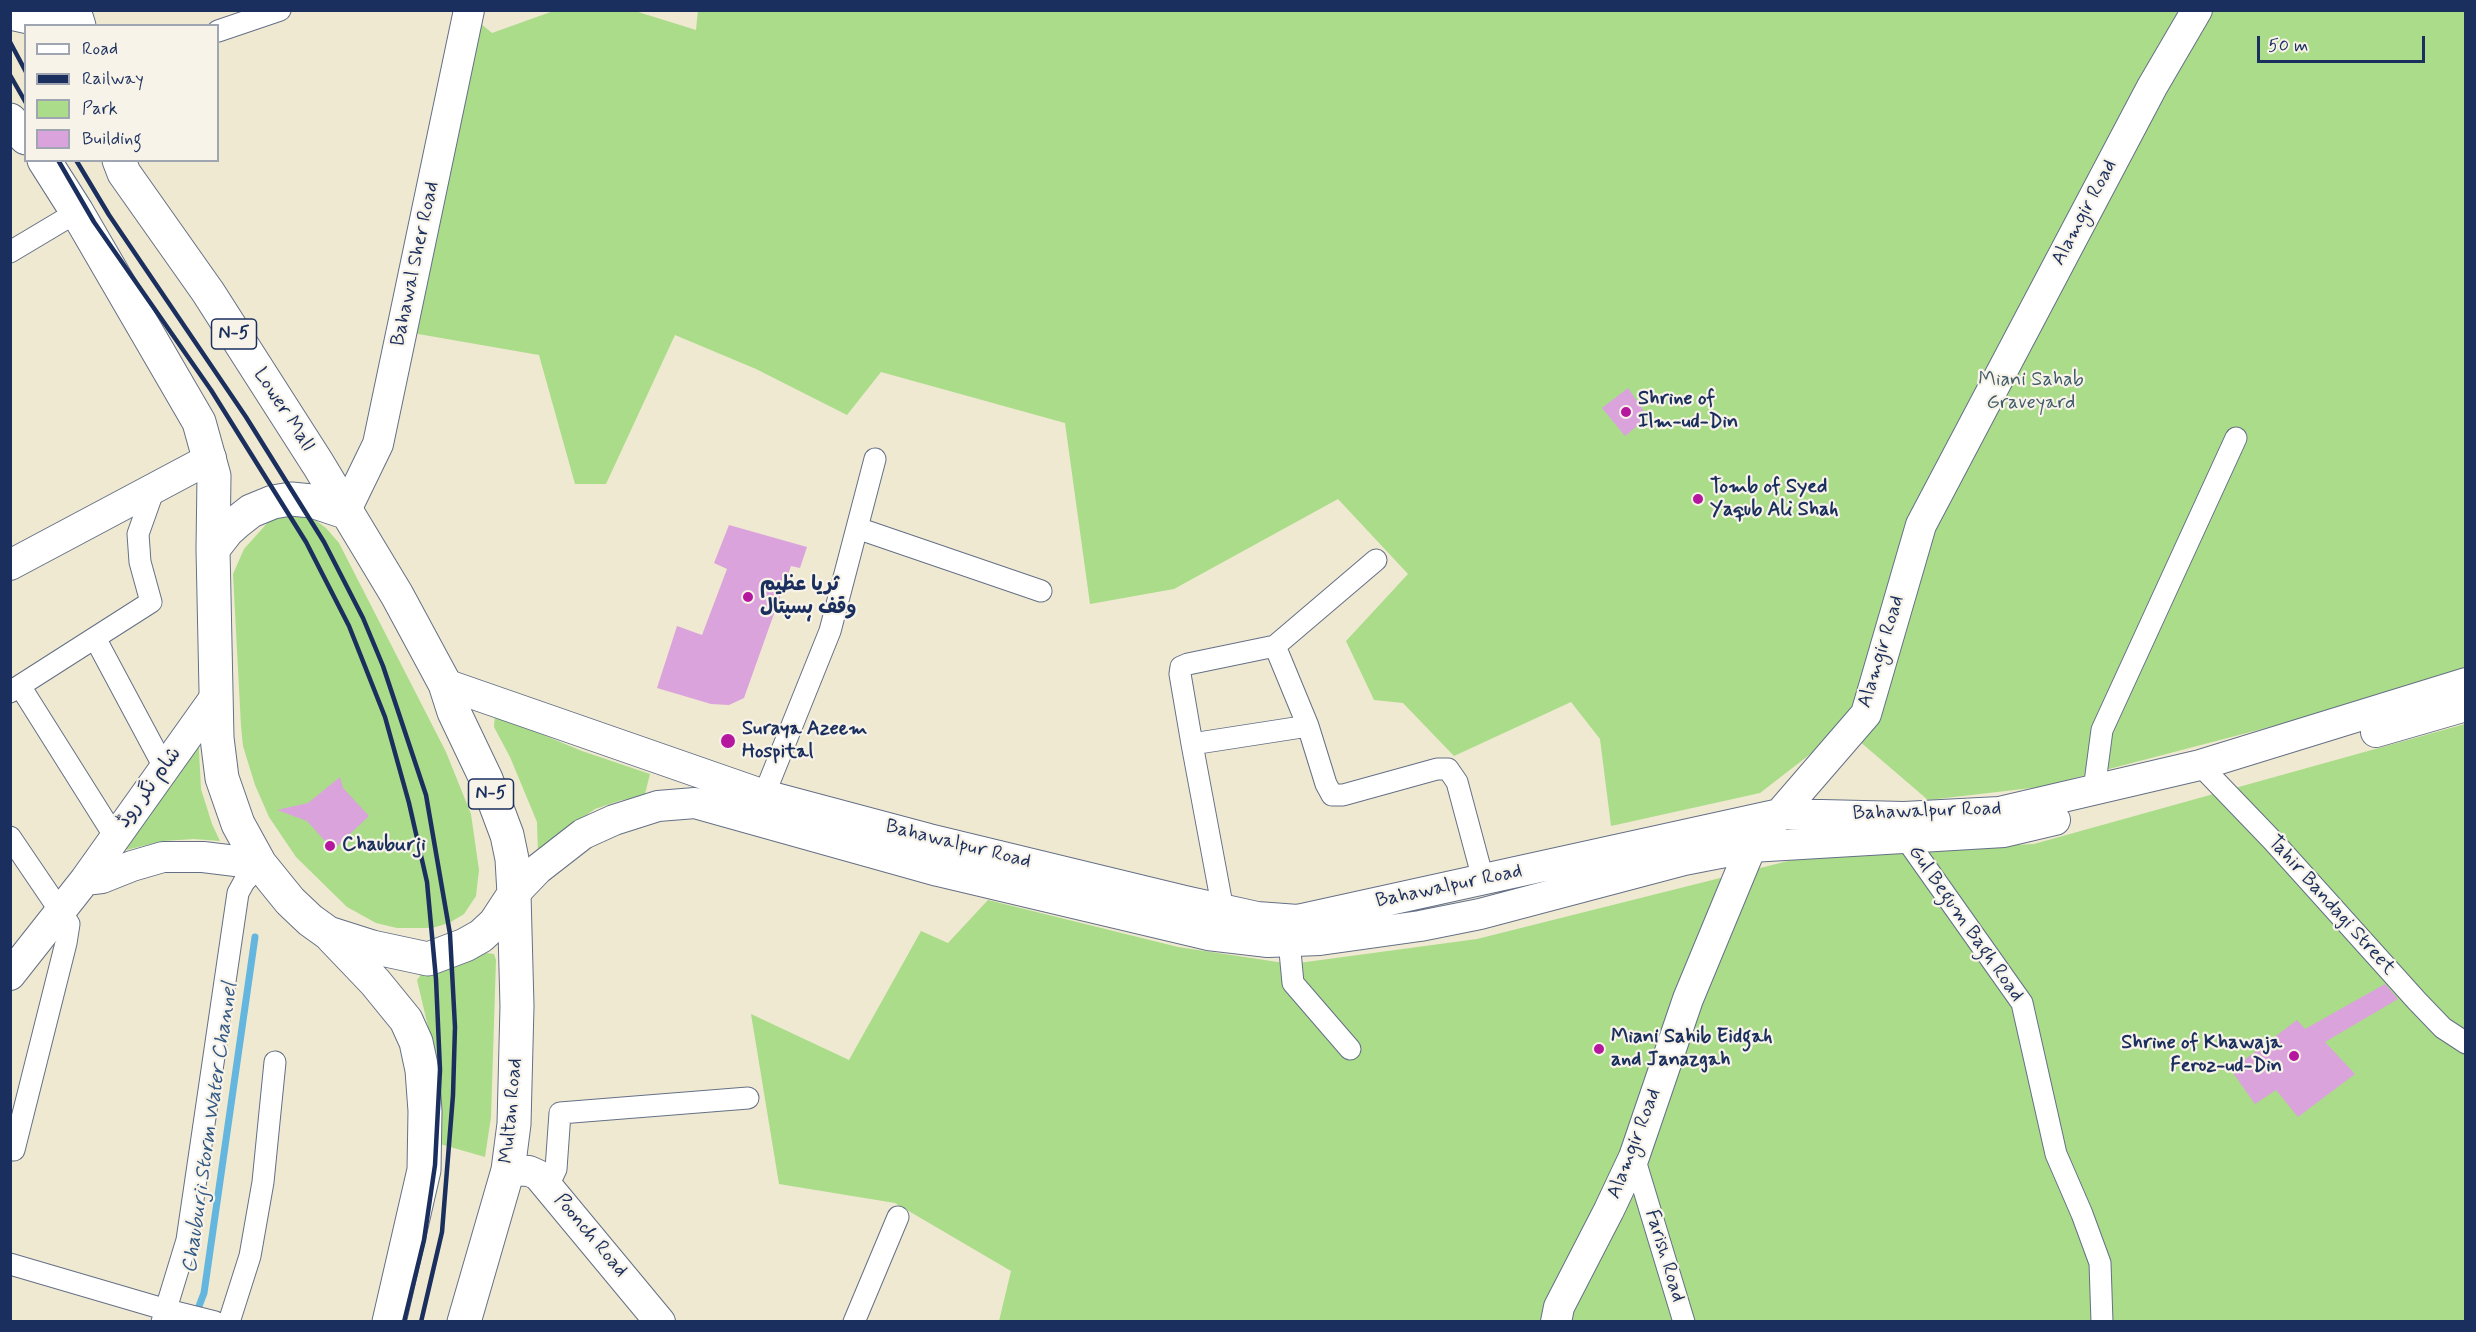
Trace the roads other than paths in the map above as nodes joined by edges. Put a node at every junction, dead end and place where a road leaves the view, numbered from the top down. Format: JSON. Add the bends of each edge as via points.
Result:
{"nodes":[{"id":1,"x":280,"y":10,"type":"edge"},
{"id":2,"x":469,"y":10,"type":"edge"},
{"id":3,"x":2197,"y":10,"type":"edge"},
{"id":4,"x":219,"y":31,"type":"edge"},
{"id":5,"x":10,"y":120,"type":"edge"},
{"id":6,"x":24,"y":136,"type":"edge"},
{"id":7,"x":120,"y":162,"type":"edge"},
{"id":8,"x":49,"y":164,"type":"edge"},
{"id":9,"x":77,"y":212,"type":"junction"},
{"id":10,"x":10,"y":252,"type":"edge"},
{"id":11,"x":2236,"y":438,"type":"dead end"},
{"id":12,"x":211,"y":458,"type":"junction"},
{"id":13,"x":875,"y":459,"type":"dead end"},
{"id":14,"x":154,"y":489,"type":"junction"},
{"id":15,"x":345,"y":512,"type":"junction"},
{"id":16,"x":857,"y":528,"type":"junction"},
{"id":17,"x":213,"y":549,"type":"junction"},
{"id":18,"x":1376,"y":560,"type":"dead end"},
{"id":19,"x":10,"y":565,"type":"edge"},
{"id":20,"x":1041,"y":591,"type":"dead end"},
{"id":21,"x":95,"y":638,"type":"junction"},
{"id":22,"x":1275,"y":646,"type":"junction"},
{"id":23,"x":2466,"y":683,"type":"edge"},
{"id":24,"x":445,"y":684,"type":"junction"},
{"id":25,"x":15,"y":689,"type":"edge"},
{"id":26,"x":216,"y":696,"type":"junction"},
{"id":27,"x":2466,"y":706,"type":"edge"},
{"id":28,"x":1308,"y":726,"type":"junction"},
{"id":29,"x":1192,"y":744,"type":"junction"},
{"id":30,"x":165,"y":767,"type":"junction"},
{"id":31,"x":2207,"y":773,"type":"junction"},
{"id":32,"x":2094,"y":790,"type":"junction"},
{"id":33,"x":764,"y":795,"type":"junction"},
{"id":34,"x":1780,"y":814,"type":"junction"},
{"id":35,"x":10,"y":837,"type":"edge"},
{"id":36,"x":115,"y":837,"type":"junction"},
{"id":37,"x":1906,"y":839,"type":"junction"},
{"id":38,"x":1751,"y":848,"type":"junction"},
{"id":39,"x":260,"y":864,"type":"junction"},
{"id":40,"x":1483,"y":879,"type":"junction"},
{"id":41,"x":85,"y":880,"type":"junction"},
{"id":42,"x":514,"y":894,"type":"junction"},
{"id":43,"x":1223,"y":910,"type":"junction"},
{"id":44,"x":61,"y":911,"type":"junction"},
{"id":45,"x":328,"y":933,"type":"junction"},
{"id":46,"x":1289,"y":941,"type":"junction"},
{"id":47,"x":10,"y":975,"type":"edge"},
{"id":48,"x":2466,"y":1043,"type":"edge"},
{"id":49,"x":1350,"y":1048,"type":"dead end"},
{"id":50,"x":275,"y":1062,"type":"dead end"},
{"id":51,"x":748,"y":1098,"type":"dead end"},
{"id":52,"x":14,"y":1150,"type":"dead end"},
{"id":53,"x":1634,"y":1157,"type":"junction"},
{"id":54,"x":508,"y":1170,"type":"junction"},
{"id":55,"x":548,"y":1186,"type":"junction"},
{"id":56,"x":898,"y":1217,"type":"dead end"},
{"id":57,"x":10,"y":1263,"type":"edge"},
{"id":58,"x":169,"y":1315,"type":"edge"},
{"id":59,"x":215,"y":1322,"type":"edge"},
{"id":60,"x":229,"y":1322,"type":"edge"},
{"id":61,"x":389,"y":1322,"type":"edge"},
{"id":62,"x":464,"y":1322,"type":"edge"},
{"id":63,"x":660,"y":1322,"type":"edge"},
{"id":64,"x":854,"y":1322,"type":"edge"},
{"id":65,"x":1556,"y":1322,"type":"edge"},
{"id":66,"x":1684,"y":1322,"type":"edge"},
{"id":67,"x":2102,"y":1322,"type":"edge"}],
"edges":[{"from":1,"to":4,"type":"street"},
{"from":2,"to":15,"type":"main road","name":"Bahawal Sher Road","via":[[378,444]]},
{"from":3,"to":34,"type":"main road","name":"Alamgir Road","via":[[2152,87],[1921,525],[1866,714]]},
{"from":5,"to":6,"type":"main road"},
{"from":7,"to":15,"type":"main road","name":"Lower Mall","number":"N-5","via":[[208,292]]},
{"from":8,"to":9,"type":"main road"},
{"from":9,"to":10,"type":"street"},
{"from":9,"to":12,"type":"main road","via":[[199,422]]},
{"from":11,"to":32,"type":"street","via":[[2102,730]]},
{"from":12,"to":14,"type":"main road"},
{"from":12,"to":17,"type":"main road"},
{"from":13,"to":16,"type":"street"},
{"from":14,"to":19,"type":"main road"},
{"from":14,"to":21,"type":"street","via":[[138,534],[140,562],[151,602]]},
{"from":15,"to":17,"type":"main road","via":[[291,498],[273,502],[251,511]]},
{"from":15,"to":24,"type":"main road","number":"N-5","via":[[397,595]]},
{"from":16,"to":20,"type":"street"},
{"from":16,"to":33,"type":"street","via":[[830,630]]},
{"from":17,"to":26,"type":"main road"},
{"from":18,"to":22,"type":"street"},
{"from":21,"to":25,"type":"street"},
{"from":21,"to":30,"type":"street"},
{"from":22,"to":28,"type":"street"},
{"from":22,"to":29,"type":"street","via":[[1181,668]]},
{"from":23,"to":31,"type":"main road","name":"Bahawalpur Road"},
{"from":24,"to":33,"type":"main road","name":"Bahawalpur Road"},
{"from":24,"to":42,"type":"main road","number":"N-5","via":[[507,835]]},
{"from":25,"to":36,"type":"street"},
{"from":26,"to":30,"type":"main road","name":"شام نگر روڈ"},
{"from":26,"to":39,"type":"main road","via":[[222,778],[238,824]]},
{"from":27,"to":31,"type":"main road","name":"Bahawalpur Road"},
{"from":28,"to":29,"type":"street"},
{"from":28,"to":40,"type":"street","via":[[1332,795],[1449,769],[1457,782]]},
{"from":29,"to":43,"type":"street"},
{"from":30,"to":36,"type":"main road","name":"شام نگر روڈ"},
{"from":31,"to":32,"type":"main road","name":"Bahawalpur Road"},
{"from":31,"to":37,"type":"main road","name":"Bahawalpur Road","via":[[2004,832]]},
{"from":31,"to":48,"type":"street","name":"Tahir Bandagi Street","via":[[2417,1001],[2443,1028]]},
{"from":32,"to":34,"type":"main road","name":"Bahawalpur Road","via":[[2000,812],[1904,817]]},
{"from":33,"to":43,"type":"main road","name":"Bahawalpur Road"},
{"from":34,"to":38,"type":"main road","name":"Alamgir Road"},
{"from":34,"to":40,"type":"main road","name":"Bahawalpur Road"},
{"from":35,"to":44,"type":"street"},
{"from":36,"to":41,"type":"main road","name":"شام نگر روڈ"},
{"from":37,"to":38,"type":"main road","name":"Bahawalpur Road"},
{"from":37,"to":67,"type":"street","name":"Gul Begum Bagh Road","via":[[2022,1003],[2056,1154],[2100,1263]]},
{"from":38,"to":46,"type":"main road","name":"Bahawalpur Road","via":[[1684,860],[1480,914],[1420,926]]},
{"from":38,"to":53,"type":"main road","name":"Alamgir Road","via":[[1688,999]]},
{"from":39,"to":41,"type":"main road","via":[[163,857]]},
{"from":39,"to":45,"type":"main road","via":[[290,901]]},
{"from":39,"to":58,"type":"street","via":[[238,893],[187,1240]]},
{"from":40,"to":43,"type":"main road","name":"Bahawalpur Road","via":[[1298,920]]},
{"from":41,"to":44,"type":"main road","name":"شام نگر روڈ"},
{"from":42,"to":45,"type":"main road","via":[[481,936],[428,959]]},
{"from":42,"to":46,"type":"main road","name":"Bahawalpur Road","via":[[538,869],[583,834],[658,806],[694,803],[938,871],[1197,932],[1268,942]]},
{"from":42,"to":54,"type":"main road","name":"Multan Road","number":"N-5","via":[[517,1063]]},
{"from":44,"to":47,"type":"main road","name":"شام نگر روڈ"},
{"from":44,"to":52,"type":"street","via":[[69,924],[66,943]]},
{"from":45,"to":61,"type":"main road","via":[[406,1020],[422,1070],[426,1112],[424,1170]]},
{"from":46,"to":49,"type":"street","via":[[1293,983]]},
{"from":50,"to":60,"type":"street","via":[[250,1256]]},
{"from":51,"to":55,"type":"street","via":[[560,1113],[556,1169]]},
{"from":53,"to":65,"type":"main road","name":"Alamgir Road","via":[[1559,1307]]},
{"from":53,"to":66,"type":"street","name":"Farish Road"},
{"from":54,"to":55,"type":"main road","name":"Poonch Road","via":[[529,1171]]},
{"from":54,"to":62,"type":"main road","name":"Multan Road","number":"N-5"},
{"from":55,"to":63,"type":"main road","name":"Poonch Road"},
{"from":56,"to":64,"type":"street"},
{"from":57,"to":58,"type":"street"},
{"from":58,"to":59,"type":"street"}]}
